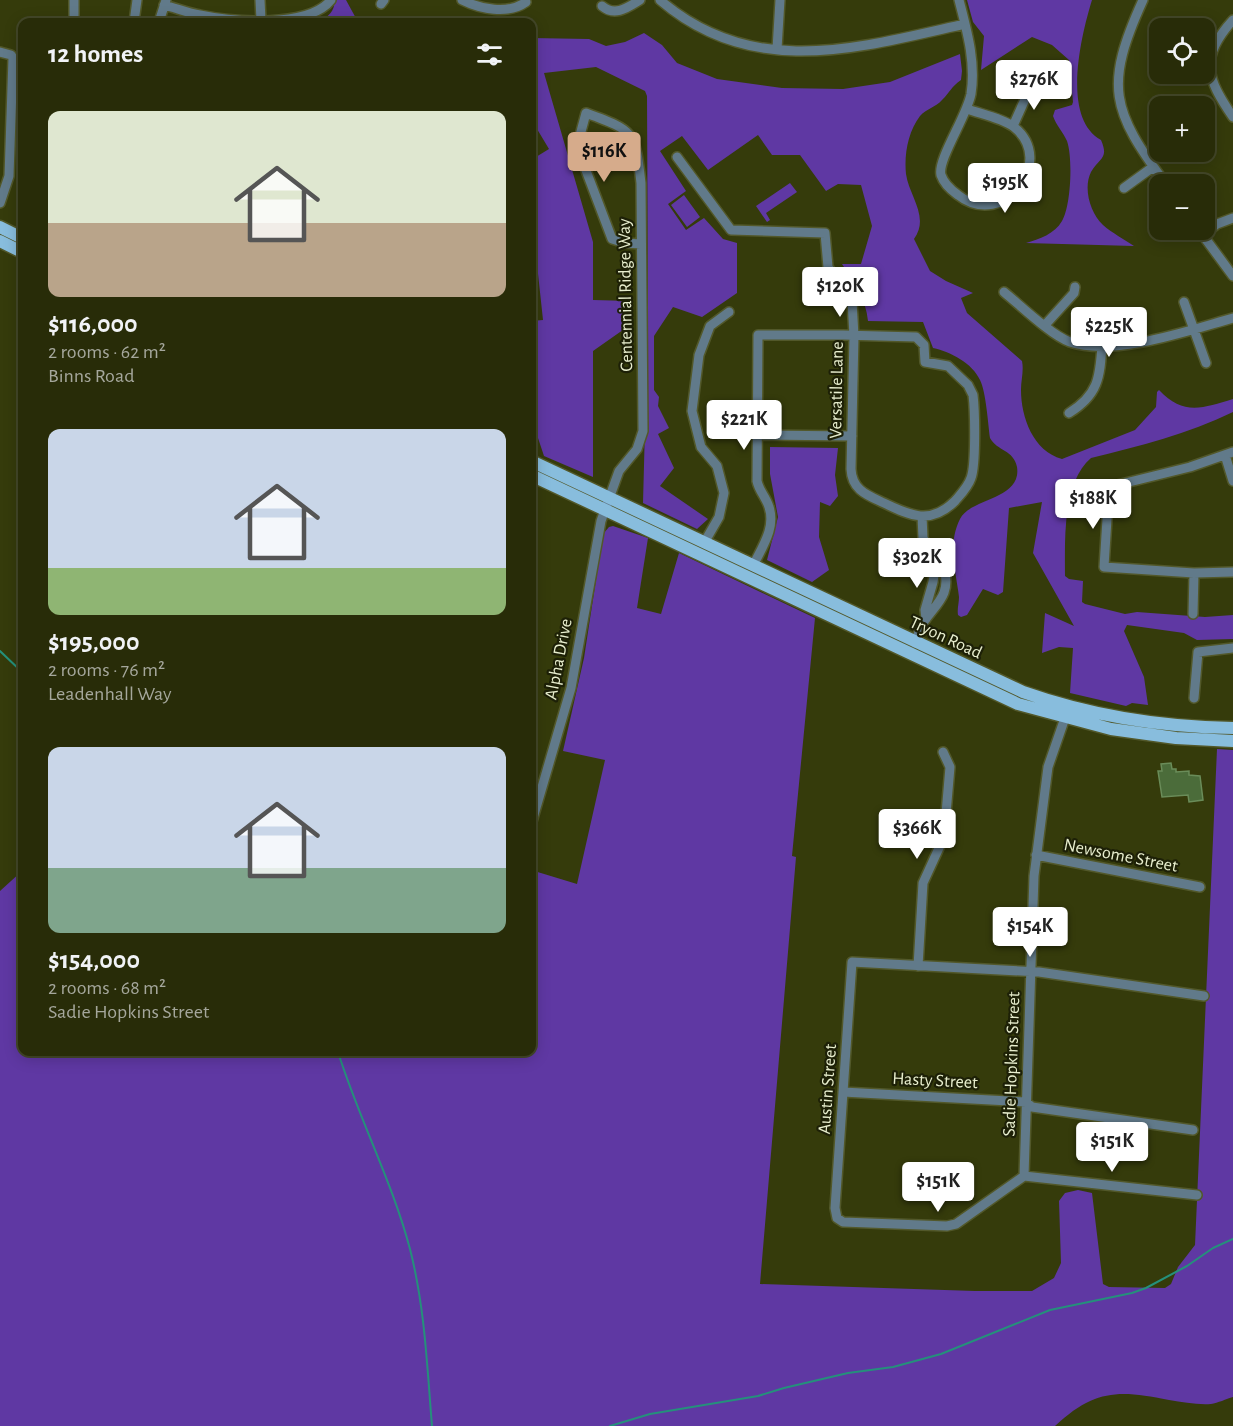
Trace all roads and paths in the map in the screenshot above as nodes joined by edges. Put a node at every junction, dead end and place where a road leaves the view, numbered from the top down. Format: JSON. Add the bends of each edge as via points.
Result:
{"nodes":[{"id":1,"x":74,"y":0,"type":"edge"},
{"id":2,"x":137,"y":0,"type":"edge"},
{"id":3,"x":260,"y":0,"type":"edge"},
{"id":4,"x":331,"y":0,"type":"edge"},
{"id":5,"x":462,"y":0,"type":"edge"},
{"id":6,"x":640,"y":0,"type":"edge"},
{"id":7,"x":660,"y":0,"type":"edge"},
{"id":8,"x":780,"y":0,"type":"edge"},
{"id":9,"x":959,"y":0,"type":"edge"},
{"id":10,"x":1143,"y":0,"type":"edge"},
{"id":11,"x":525,"y":2,"type":"dead end"},
{"id":12,"x":165,"y":3,"type":"edge"},
{"id":13,"x":602,"y":6,"type":"dead end"},
{"id":14,"x":74,"y":18,"type":"edge"},
{"id":15,"x":135,"y":18,"type":"edge"},
{"id":16,"x":160,"y":18,"type":"edge"},
{"id":17,"x":215,"y":18,"type":"edge"},
{"id":18,"x":261,"y":18,"type":"edge"},
{"id":19,"x":296,"y":18,"type":"edge"},
{"id":20,"x":1233,"y":20,"type":"edge"},
{"id":21,"x":965,"y":24,"type":"junction"},
{"id":22,"x":777,"y":50,"type":"junction"},
{"id":23,"x":0,"y":52,"type":"edge"},
{"id":24,"x":1031,"y":86,"type":"dead end"},
{"id":25,"x":967,"y":109,"type":"junction"},
{"id":26,"x":1233,"y":117,"type":"edge"},
{"id":27,"x":1013,"y":126,"type":"junction"},
{"id":28,"x":0,"y":157,"type":"edge"},
{"id":29,"x":677,"y":157,"type":"dead end"},
{"id":30,"x":10,"y":160,"type":"junction"},
{"id":31,"x":1153,"y":167,"type":"junction"},
{"id":32,"x":1158,"y":174,"type":"edge"},
{"id":33,"x":1124,"y":188,"type":"dead end"},
{"id":34,"x":0,"y":203,"type":"edge"},
{"id":35,"x":1233,"y":218,"type":"edge"},
{"id":36,"x":1215,"y":225,"type":"edge"},
{"id":37,"x":0,"y":227,"type":"edge"},
{"id":38,"x":18,"y":236,"type":"edge"},
{"id":39,"x":1207,"y":240,"type":"edge"},
{"id":40,"x":0,"y":241,"type":"edge"},
{"id":41,"x":641,"y":244,"type":"junction"},
{"id":42,"x":18,"y":250,"type":"edge"},
{"id":43,"x":1233,"y":276,"type":"edge"},
{"id":44,"x":1076,"y":287,"type":"dead end"},
{"id":45,"x":1004,"y":292,"type":"dead end"},
{"id":46,"x":1184,"y":302,"type":"dead end"},
{"id":47,"x":729,"y":312,"type":"dead end"},
{"id":48,"x":1233,"y":318,"type":"edge"},
{"id":49,"x":1045,"y":325,"type":"junction"},
{"id":50,"x":1194,"y":329,"type":"junction"},
{"id":51,"x":854,"y":336,"type":"junction"},
{"id":52,"x":1102,"y":345,"type":"junction"},
{"id":53,"x":1206,"y":363,"type":"dead end"},
{"id":54,"x":1069,"y":413,"type":"dead end"},
{"id":55,"x":758,"y":435,"type":"junction"},
{"id":56,"x":852,"y":436,"type":"junction"},
{"id":57,"x":1229,"y":453,"type":"edge"},
{"id":58,"x":536,"y":464,"type":"edge"},
{"id":59,"x":536,"y":477,"type":"edge"},
{"id":60,"x":1233,"y":481,"type":"edge"},
{"id":61,"x":607,"y":503,"type":"junction"},
{"id":62,"x":922,"y":516,"type":"junction"},
{"id":63,"x":704,"y":543,"type":"junction"},
{"id":64,"x":753,"y":566,"type":"junction"},
{"id":65,"x":1194,"y":573,"type":"junction"},
{"id":66,"x":1233,"y":573,"type":"edge"},
{"id":67,"x":1193,"y":614,"type":"dead end"},
{"id":68,"x":915,"y":643,"type":"junction"},
{"id":69,"x":1233,"y":648,"type":"edge"},
{"id":70,"x":1194,"y":698,"type":"dead end"},
{"id":71,"x":1066,"y":712,"type":"junction"},
{"id":72,"x":1233,"y":728,"type":"edge"},
{"id":73,"x":1233,"y":741,"type":"edge"},
{"id":74,"x":943,"y":752,"type":"dead end"},
{"id":75,"x":536,"y":808,"type":"edge"},
{"id":76,"x":1036,"y":855,"type":"junction"},
{"id":77,"x":1200,"y":887,"type":"dead end"},
{"id":78,"x":918,"y":966,"type":"junction"},
{"id":79,"x":1031,"y":971,"type":"junction"},
{"id":80,"x":1203,"y":996,"type":"dead end"},
{"id":81,"x":843,"y":1092,"type":"junction"},
{"id":82,"x":1026,"y":1102,"type":"junction"},
{"id":83,"x":1193,"y":1130,"type":"dead end"},
{"id":84,"x":1024,"y":1176,"type":"junction"},
{"id":85,"x":1197,"y":1195,"type":"dead end"}],
"edges":[{"from":1,"to":14,"type":"street"},
{"from":2,"to":15,"type":"street"},
{"from":3,"to":18,"type":"street"},
{"from":4,"to":19,"type":"street","via":[[326,6]]},
{"from":5,"to":11,"type":"street","via":[[475,6],[508,9]]},
{"from":6,"to":13,"type":"street","via":[[617,11]]},
{"from":7,"to":22,"type":"street","via":[[692,24],[720,36],[759,49]]},
{"from":8,"to":22,"type":"street"},
{"from":9,"to":21,"type":"street"},
{"from":10,"to":31,"type":"street","via":[[1124,43],[1119,99],[1124,119]]},
{"from":12,"to":16,"type":"street"},
{"from":12,"to":17,"type":"street"},
{"from":20,"to":26,"type":"street","via":[[1219,35],[1209,65],[1216,91]]},
{"from":21,"to":22,"type":"street","via":[[844,50]]},
{"from":21,"to":25,"type":"street","via":[[973,74]]},
{"from":23,"to":30,"type":"street","via":[[13,58]]},
{"from":24,"to":27,"type":"street"},
{"from":25,"to":27,"type":"street"},
{"from":25,"to":27,"type":"street","via":[[940,164],[941,174],[954,191],[977,204],[988,206],[1009,198],[1028,174],[1025,140]]},
{"from":28,"to":30,"type":"street"},
{"from":29,"to":51,"type":"street","name":"Versatile Lane","via":[[731,230],[825,233],[828,267],[852,301]]},
{"from":30,"to":34,"type":"street"},
{"from":31,"to":32,"type":"street"},
{"from":31,"to":33,"type":"street"},
{"from":35,"to":36,"type":"street"},
{"from":37,"to":38,"type":"main road"},
{"from":39,"to":43,"type":"street"},
{"from":40,"to":42,"type":"main road"},
{"from":41,"to":41,"type":"street","name":"Centennial Ridge Way","via":[[641,183],[634,140],[618,125],[586,113],[579,152],[612,239]]},
{"from":41,"to":61,"type":"street","name":"Centennial Ridge Way","via":[[643,431],[640,444],[622,467]]},
{"from":44,"to":49,"type":"street"},
{"from":45,"to":49,"type":"street"},
{"from":46,"to":50,"type":"street"},
{"from":47,"to":63,"type":"street","via":[[710,326],[699,355],[692,411],[701,447],[717,466],[724,493],[719,517]]},
{"from":48,"to":50,"type":"street"},
{"from":49,"to":52,"type":"street","via":[[1070,342]]},
{"from":50,"to":52,"type":"street","via":[[1156,339]]},
{"from":50,"to":53,"type":"street"},
{"from":51,"to":55,"type":"street","via":[[758,335]]},
{"from":51,"to":56,"type":"street","name":"Versatile Lane"},
{"from":51,"to":62,"type":"street","via":[[916,337],[924,345],[925,362],[946,364],[971,390],[972,476],[944,511]]},
{"from":52,"to":54,"type":"street","via":[[1100,376],[1082,405]]},
{"from":55,"to":56,"type":"street"},
{"from":55,"to":64,"type":"street","via":[[758,483],[770,508],[771,524]]},
{"from":56,"to":62,"type":"street","name":"Versatile Lane","via":[[851,469],[856,487],[906,513]]},
{"from":57,"to":60,"type":"street"},
{"from":57,"to":65,"type":"street","via":[[1109,487],[1104,567]]},
{"from":58,"to":61,"type":"main road","name":"Tryon Road"},
{"from":59,"to":61,"type":"main road","name":"Tryon Road"},
{"from":61,"to":63,"type":"main road","name":"Tryon Road"},
{"from":61,"to":71,"type":"main road","name":"Tryon Road","via":[[1018,704]]},
{"from":61,"to":75,"type":"street","name":"Alpha Drive","via":[[596,540],[571,688]]},
{"from":62,"to":68,"type":"street","via":[[923,538],[936,562],[944,568],[946,587]]},
{"from":63,"to":64,"type":"main road","name":"Tryon Road"},
{"from":64,"to":68,"type":"main road","name":"Tryon Road"},
{"from":65,"to":66,"type":"street"},
{"from":65,"to":67,"type":"street"},
{"from":68,"to":71,"type":"main road","name":"Tryon Road"},
{"from":69,"to":70,"type":"street","via":[[1198,652]]},
{"from":71,"to":72,"type":"main road","name":"Tryon Road","via":[[1159,724]]},
{"from":71,"to":73,"type":"main road","name":"Tryon Road","via":[[1111,729]]},
{"from":71,"to":76,"type":"street","name":"Sadie Hopkins Street","via":[[1048,767]]},
{"from":74,"to":78,"type":"street","via":[[950,767],[944,837],[924,876]]},
{"from":76,"to":77,"type":"street","name":"Newsome Street"},
{"from":76,"to":79,"type":"street","name":"Sadie Hopkins Street"},
{"from":78,"to":79,"type":"street"},
{"from":78,"to":81,"type":"street","name":"Austin Street","via":[[852,962]]},
{"from":79,"to":80,"type":"street"},
{"from":79,"to":82,"type":"street","name":"Sadie Hopkins Street"},
{"from":81,"to":82,"type":"street","name":"Hasty Street"},
{"from":81,"to":84,"type":"street","name":"Austin Street","via":[[835,1208],[837,1218],[843,1222],[956,1224]]},
{"from":82,"to":83,"type":"street","name":"Hasty Street","via":[[1032,1107]]},
{"from":82,"to":84,"type":"street","name":"Sadie Hopkins Street"},
{"from":84,"to":85,"type":"street"}]}
